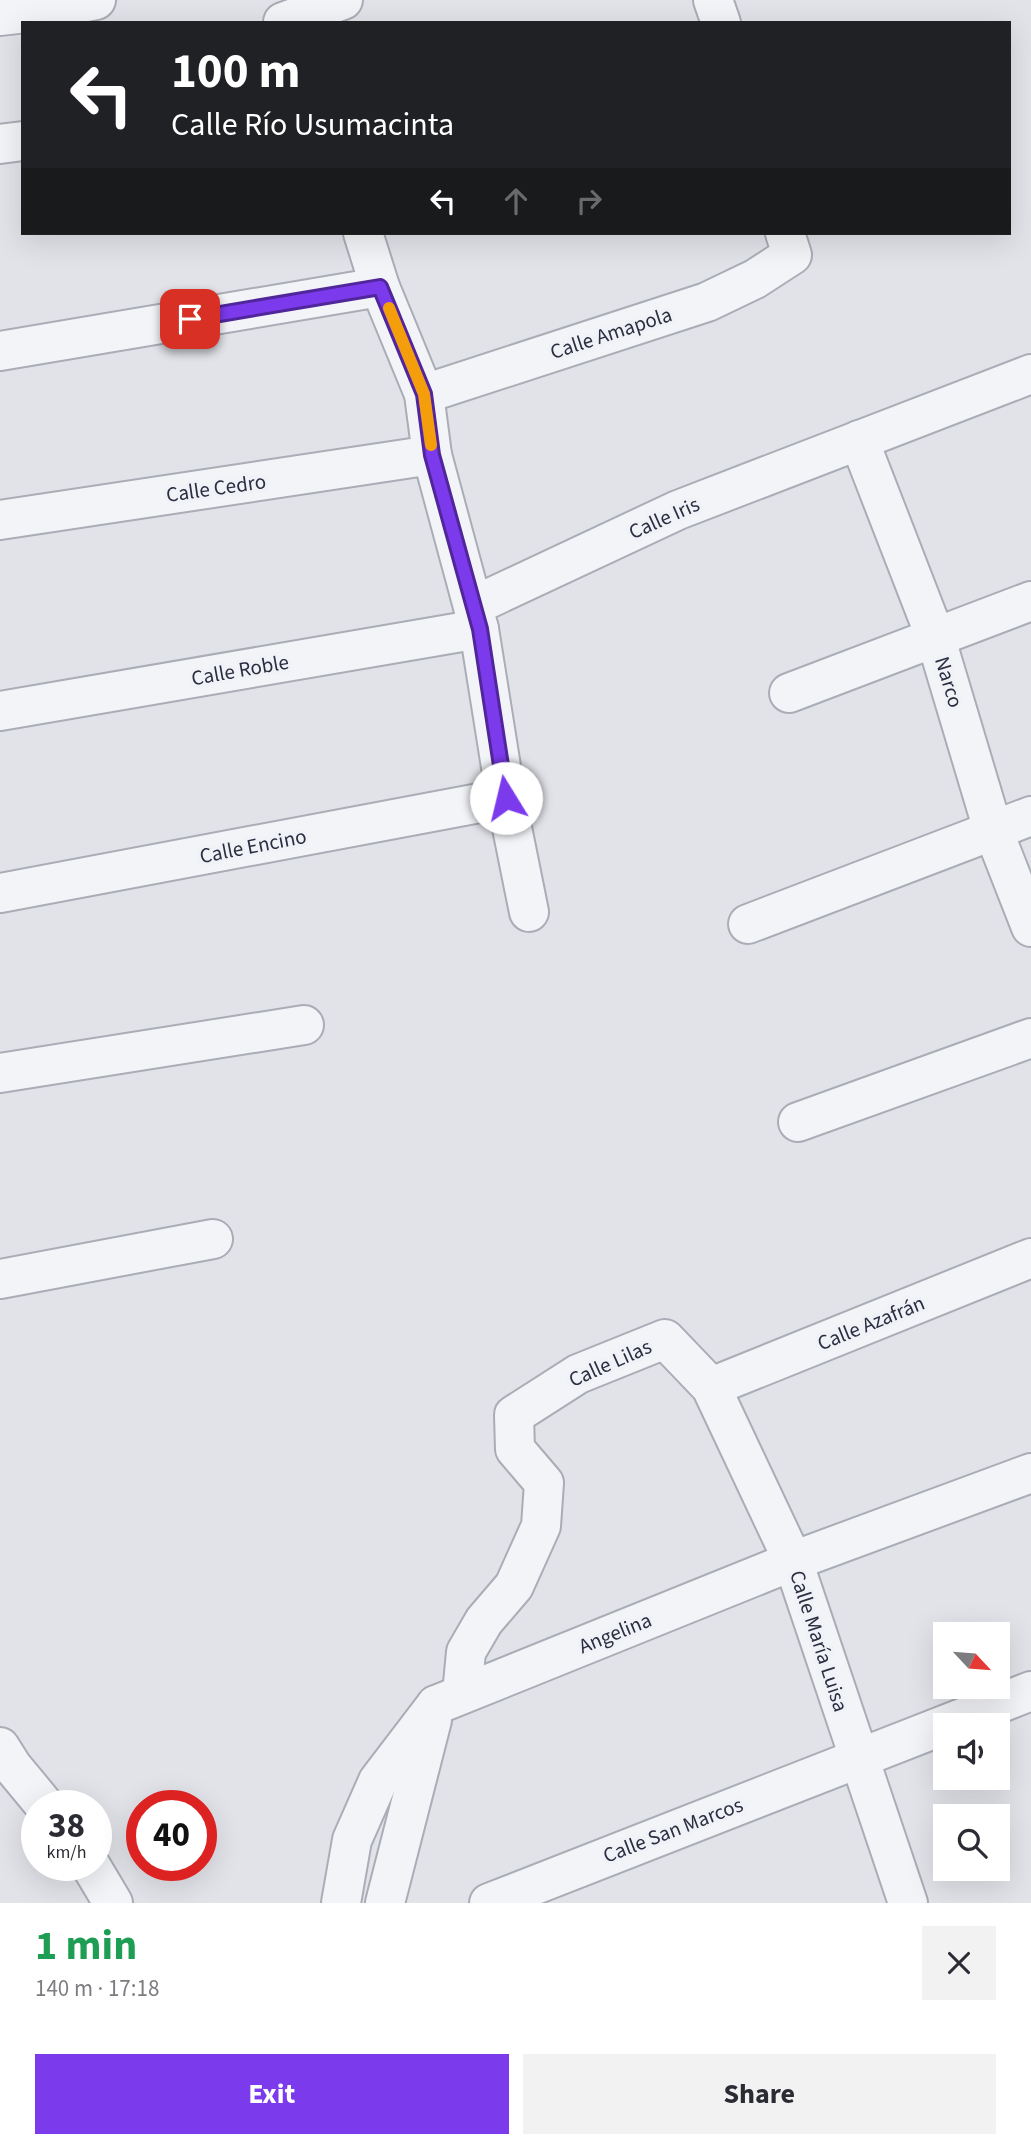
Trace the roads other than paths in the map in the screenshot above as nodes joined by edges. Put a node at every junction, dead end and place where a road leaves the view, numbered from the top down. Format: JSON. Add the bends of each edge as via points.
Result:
{"nodes":[{"id":1,"x":96,"y":0,"type":"edge"},
{"id":2,"x":275,"y":0,"type":"edge"},
{"id":3,"x":343,"y":0,"type":"edge"},
{"id":4,"x":713,"y":0,"type":"edge"},
{"id":5,"x":23,"y":9,"type":"edge"},
{"id":6,"x":284,"y":21,"type":"edge"},
{"id":7,"x":287,"y":21,"type":"edge"},
{"id":8,"x":720,"y":21,"type":"edge"},
{"id":9,"x":21,"y":141,"type":"edge"},
{"id":10,"x":0,"y":144,"type":"edge"},
{"id":11,"x":364,"y":235,"type":"edge"},
{"id":12,"x":789,"y":244,"type":"edge"},
{"id":13,"x":380,"y":287,"type":"junction"},
{"id":14,"x":0,"y":351,"type":"edge"},
{"id":15,"x":1031,"y":374,"type":"edge"},
{"id":16,"x":424,"y":394,"type":"junction"},
{"id":17,"x":859,"y":440,"type":"junction"},
{"id":18,"x":432,"y":455,"type":"junction"},
{"id":19,"x":0,"y":520,"type":"edge"},
{"id":20,"x":1031,"y":601,"type":"edge"},
{"id":21,"x":476,"y":617,"type":"junction"},
{"id":22,"x":935,"y":636,"type":"junction"},
{"id":23,"x":789,"y":693,"type":"dead end"},
{"id":24,"x":0,"y":711,"type":"edge"},
{"id":25,"x":506,"y":798,"type":"junction"},
{"id":26,"x":1031,"y":816,"type":"edge"},
{"id":27,"x":993,"y":830,"type":"junction"},
{"id":28,"x":0,"y":893,"type":"edge"},
{"id":29,"x":529,"y":912,"type":"dead end"},
{"id":30,"x":748,"y":923,"type":"dead end"},
{"id":31,"x":1031,"y":927,"type":"edge"},
{"id":32,"x":304,"y":1025,"type":"dead end"},
{"id":33,"x":1031,"y":1038,"type":"edge"},
{"id":34,"x":0,"y":1073,"type":"edge"},
{"id":35,"x":798,"y":1122,"type":"dead end"},
{"id":36,"x":213,"y":1239,"type":"dead end"},
{"id":37,"x":1031,"y":1258,"type":"edge"},
{"id":38,"x":0,"y":1279,"type":"edge"},
{"id":39,"x":711,"y":1387,"type":"junction"},
{"id":40,"x":1031,"y":1473,"type":"edge"},
{"id":41,"x":793,"y":1561,"type":"junction"},
{"id":42,"x":1031,"y":1691,"type":"edge"},
{"id":43,"x":449,"y":1700,"type":"junction"},
{"id":44,"x":0,"y":1747,"type":"edge"},
{"id":45,"x":858,"y":1758,"type":"junction"},
{"id":46,"x":32,"y":1790,"type":"edge"},
{"id":47,"x":100,"y":1881,"type":"edge"},
{"id":48,"x":113,"y":1903,"type":"edge"},
{"id":49,"x":341,"y":1903,"type":"edge"},
{"id":50,"x":385,"y":1903,"type":"edge"},
{"id":51,"x":489,"y":1903,"type":"edge"},
{"id":52,"x":908,"y":1903,"type":"edge"}],
"edges":[{"from":1,"to":5,"type":"street"},
{"from":2,"to":6,"type":"street"},
{"from":3,"to":7,"type":"street"},
{"from":4,"to":8,"type":"street"},
{"from":9,"to":10,"type":"street"},
{"from":11,"to":13,"type":"street"},
{"from":12,"to":16,"type":"street","name":"Calle Amapola","via":[[755,279],[707,302]]},
{"from":13,"to":14,"type":"street"},
{"from":13,"to":16,"type":"street"},
{"from":15,"to":17,"type":"street","name":"Calle Iris"},
{"from":16,"to":18,"type":"street"},
{"from":17,"to":21,"type":"street","name":"Calle Iris","via":[[678,510]]},
{"from":17,"to":22,"type":"street","name":"Narco"},
{"from":18,"to":19,"type":"street","name":"Calle Cedro"},
{"from":18,"to":21,"type":"street"},
{"from":20,"to":22,"type":"street"},
{"from":21,"to":24,"type":"street","name":"Calle Roble"},
{"from":21,"to":25,"type":"street"},
{"from":22,"to":23,"type":"street"},
{"from":22,"to":27,"type":"street","name":"Narco"},
{"from":25,"to":28,"type":"street","name":"Calle Encino"},
{"from":25,"to":29,"type":"street"},
{"from":26,"to":27,"type":"street"},
{"from":27,"to":30,"type":"street"},
{"from":27,"to":31,"type":"street","name":"Narco"},
{"from":32,"to":34,"type":"street"},
{"from":33,"to":35,"type":"street"},
{"from":36,"to":38,"type":"street"},
{"from":37,"to":39,"type":"street","name":"Calle Azafrán"},
{"from":39,"to":41,"type":"street","name":"Calle María Luisa"},
{"from":39,"to":43,"type":"street","name":"Calle Lilas","via":[[665,1339],[578,1374],[514,1415],[515,1449],[544,1483],[541,1525],[514,1586],[484,1621],[466,1652]]},
{"from":40,"to":41,"type":"street","name":"Angelina"},
{"from":41,"to":43,"type":"street","name":"Angelina"},
{"from":41,"to":45,"type":"street","name":"Calle María Luisa"},
{"from":42,"to":45,"type":"street","name":"Calle San Marcos"},
{"from":43,"to":49,"type":"street","via":[[378,1781],[352,1840]]},
{"from":43,"to":50,"type":"street"},
{"from":44,"to":46,"type":"street"},
{"from":45,"to":51,"type":"street","name":"Calle San Marcos"},
{"from":45,"to":52,"type":"street","name":"Calle María Luisa"},
{"from":47,"to":48,"type":"street"}]}
